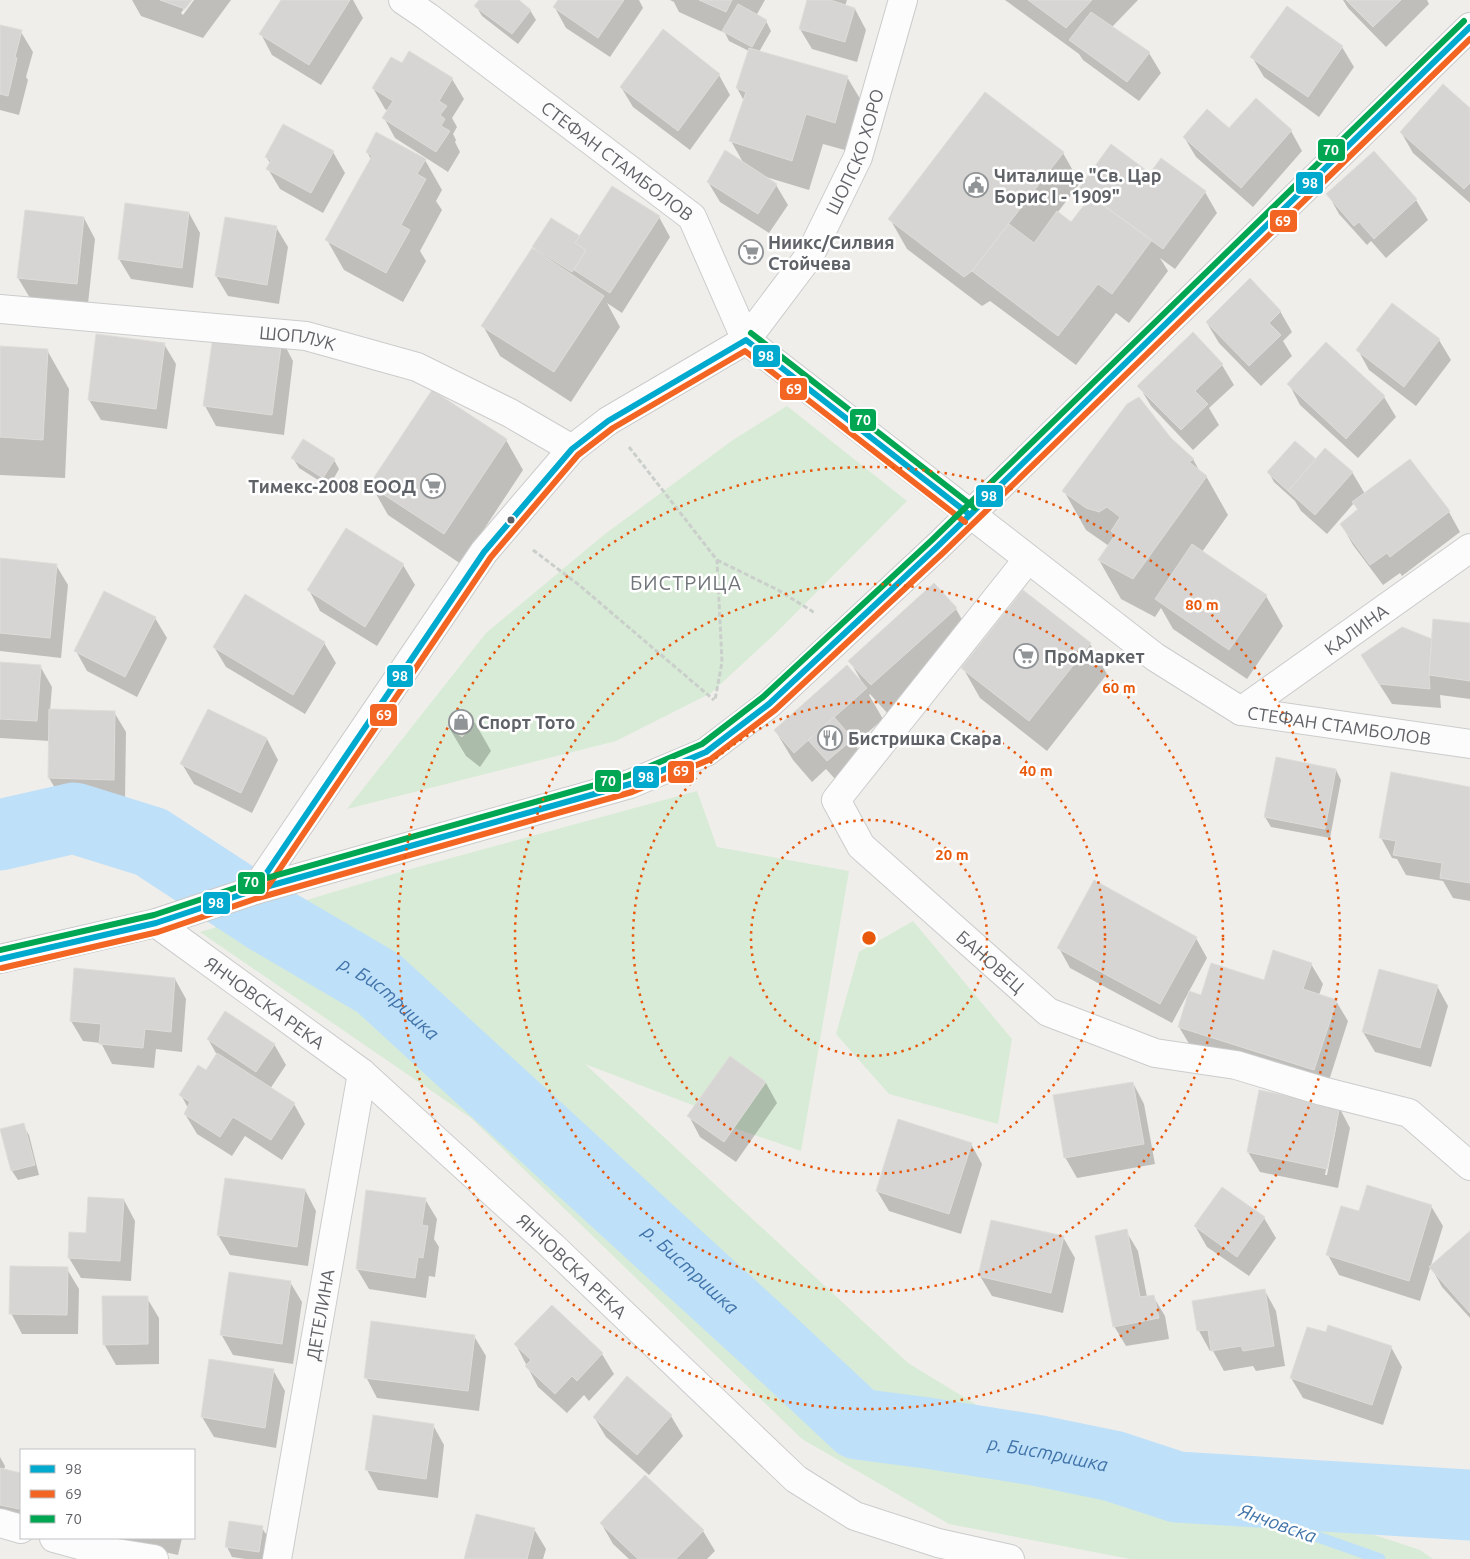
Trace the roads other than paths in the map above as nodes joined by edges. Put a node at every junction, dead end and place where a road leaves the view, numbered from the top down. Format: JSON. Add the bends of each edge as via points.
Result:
{"nodes":[{"id":1,"x":403,"y":0,"type":"edge"},
{"id":2,"x":903,"y":0,"type":"edge"},
{"id":3,"x":433,"y":9,"type":"edge"},
{"id":4,"x":1470,"y":27,"type":"edge"},
{"id":5,"x":0,"y":309,"type":"edge"},
{"id":6,"x":746,"y":340,"type":"junction"},
{"id":7,"x":572,"y":449,"type":"junction"},
{"id":8,"x":970,"y":515,"type":"junction"},
{"id":9,"x":1470,"y":548,"type":"edge"},
{"id":10,"x":1028,"y":559,"type":"junction"},
{"id":11,"x":1242,"y":711,"type":"junction"},
{"id":12,"x":1470,"y":744,"type":"edge"},
{"id":13,"x":255,"y":890,"type":"junction"},
{"id":14,"x":167,"y":920,"type":"junction"},
{"id":15,"x":0,"y":959,"type":"edge"},
{"id":16,"x":362,"y":1072,"type":"junction"},
{"id":17,"x":1470,"y":1166,"type":"edge"},
{"id":18,"x":0,"y":1523,"type":"edge"},
{"id":19,"x":20,"y":1529,"type":"edge"},
{"id":20,"x":58,"y":1539,"type":"edge"},
{"id":21,"x":154,"y":1559,"type":"edge"},
{"id":22,"x":277,"y":1559,"type":"edge"},
{"id":23,"x":1010,"y":1559,"type":"edge"}],
"edges":[{"from":1,"to":3,"type":"street","name":"СТЕФАН СТАМБОЛОВ"},
{"from":2,"to":6,"type":"street","name":"ШОПСКО ХОРО","via":[[858,157],[810,254]]},
{"from":3,"to":6,"type":"street","name":"СТЕФАН СТАМБОЛОВ","via":[[692,217]]},
{"from":4,"to":8,"type":"street"},
{"from":5,"to":7,"type":"street","name":"ШОПЛУК","via":[[306,336],[417,367]]},
{"from":6,"to":7,"type":"street","name":"ШОПСКО ХОРО","via":[[608,421]]},
{"from":6,"to":8,"type":"street","name":"СТЕФАН СТАМБОЛОВ"},
{"from":7,"to":13,"type":"street","name":"ШОПСКО ХОРО","via":[[484,552]]},
{"from":8,"to":10,"type":"street","name":"СТЕФАН СТАМБОЛОВ"},
{"from":8,"to":13,"type":"street","via":[[769,704],[706,752],[630,784]]},
{"from":9,"to":11,"type":"street","name":"КАЛИНА"},
{"from":10,"to":11,"type":"street","name":"СТЕФАН СТАМБОЛОВ","via":[[1155,657]]},
{"from":10,"to":17,"type":"street","name":"БАНОВЕЦ","via":[[836,800],[861,846],[1048,1012],[1155,1053],[1236,1065],[1409,1113]]},
{"from":11,"to":12,"type":"street","name":"СТЕФАН СТАМБОЛОВ"},
{"from":13,"to":14,"type":"street"},
{"from":14,"to":15,"type":"street"},
{"from":14,"to":16,"type":"street","name":"ЯНЧОВСКА РЕКА"},
{"from":16,"to":22,"type":"street","name":"ДЕТЕЛИНА"},
{"from":16,"to":23,"type":"street","name":"ЯНЧОВСКА РЕКА","via":[[552,1246],[796,1478],[855,1516],[938,1544]]},
{"from":18,"to":19,"type":"street"},
{"from":20,"to":21,"type":"street","via":[[98,1550]]}]}
